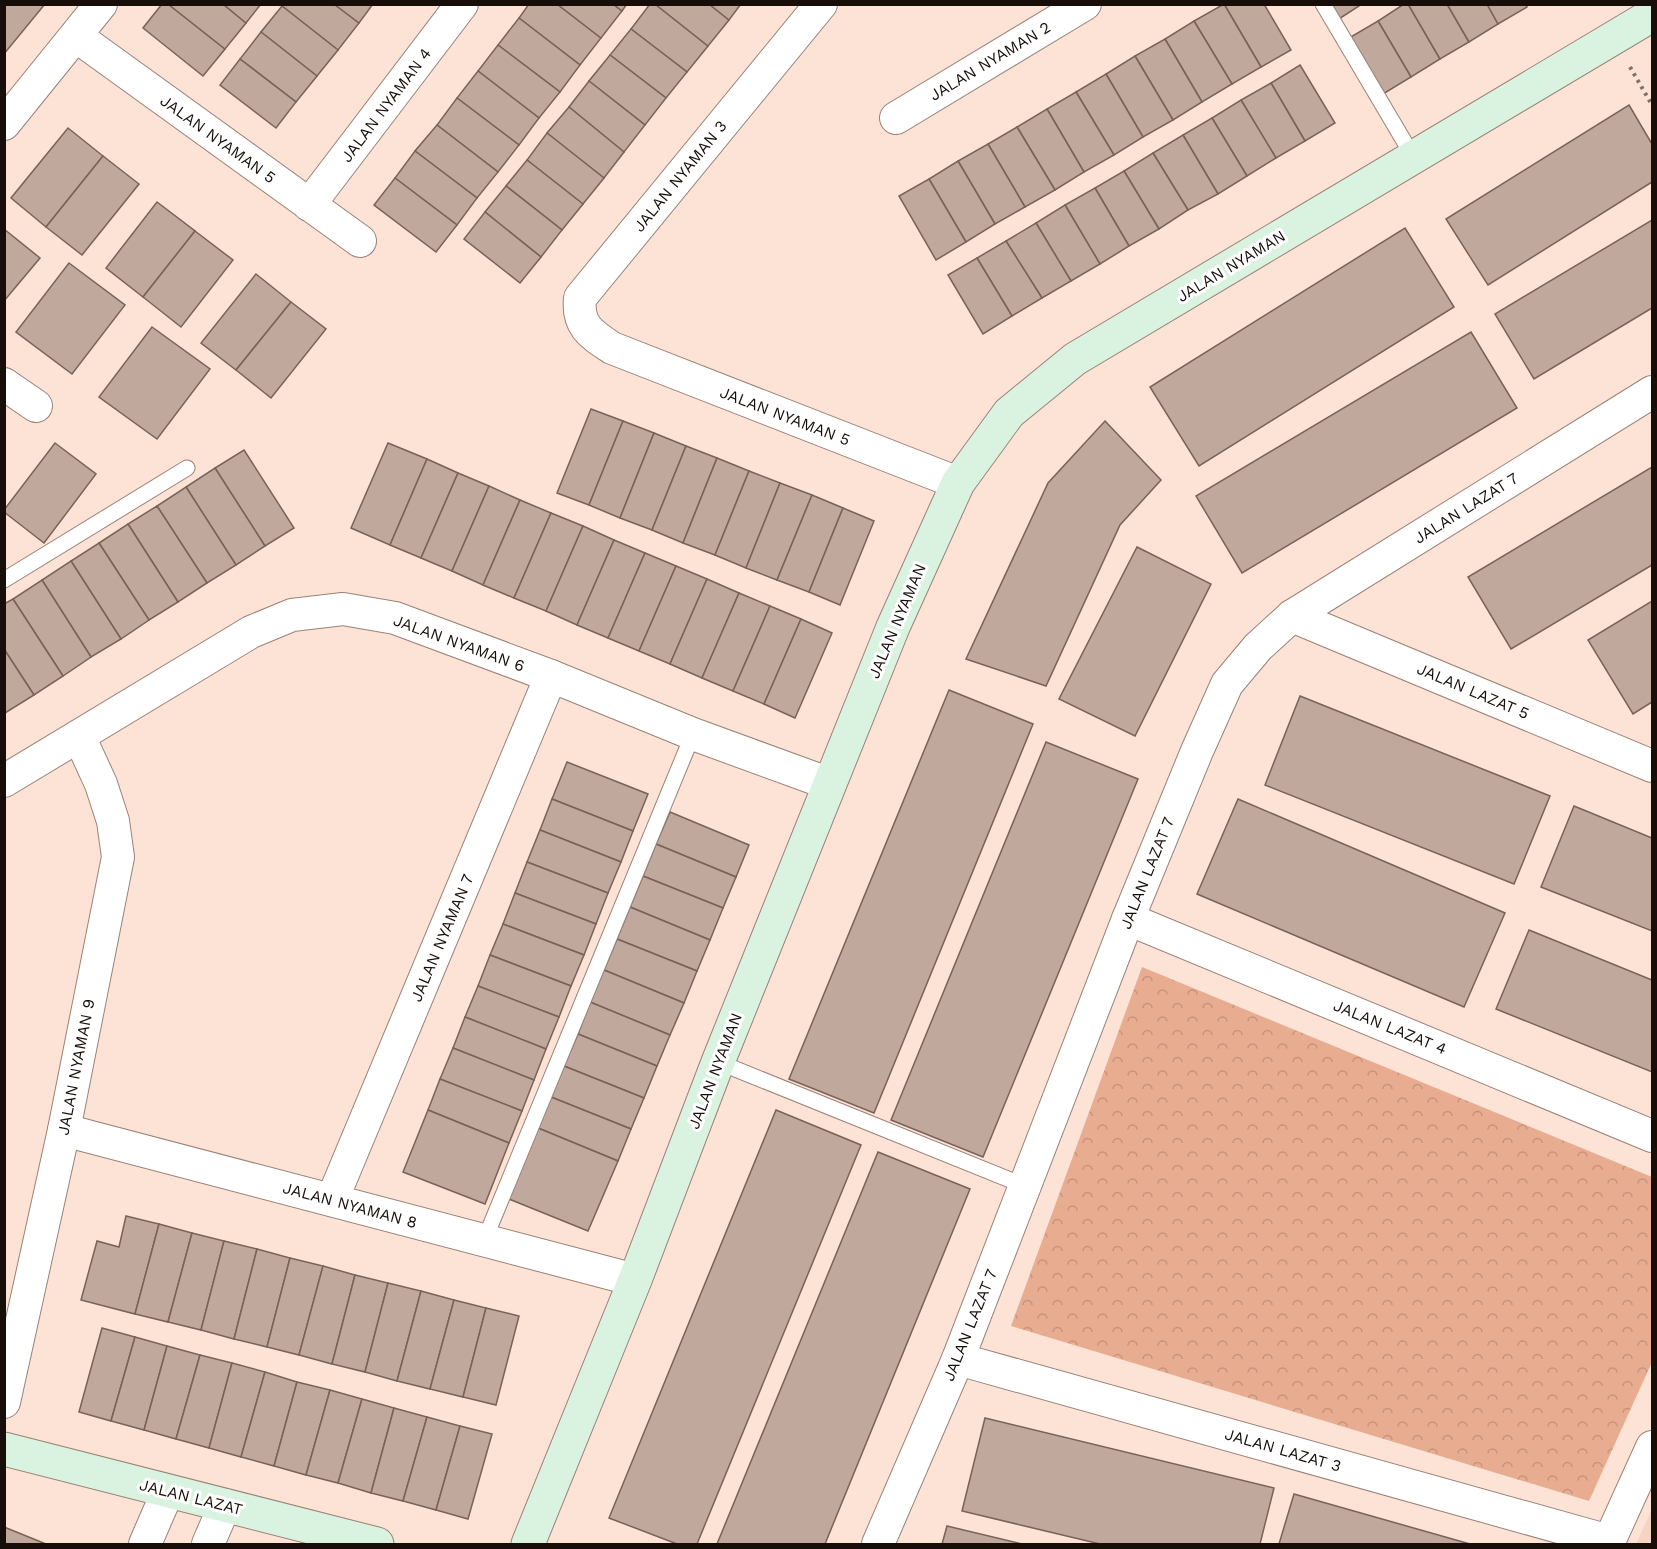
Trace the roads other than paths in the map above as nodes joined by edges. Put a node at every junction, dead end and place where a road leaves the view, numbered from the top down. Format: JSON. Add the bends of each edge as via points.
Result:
{"nodes":[{"id":1,"x":101,"y":4,"type":"edge"},
{"id":2,"x":462,"y":4,"type":"edge"},
{"id":3,"x":821,"y":4,"type":"edge"},
{"id":4,"x":1085,"y":4,"type":"edge"},
{"id":5,"x":1323,"y":4,"type":"edge"},
{"id":6,"x":1653,"y":15,"type":"edge"},
{"id":7,"x":76,"y":36,"type":"junction"},
{"id":8,"x":896,"y":118,"type":"dead end"},
{"id":9,"x":4,"y":124,"type":"edge"},
{"id":10,"x":1414,"y":158,"type":"junction"},
{"id":11,"x":309,"y":205,"type":"junction"},
{"id":12,"x":360,"y":241,"type":"dead end"},
{"id":13,"x":612,"y":348,"type":"joint"},
{"id":14,"x":4,"y":384,"type":"edge"},
{"id":15,"x":1653,"y":392,"type":"edge"},
{"id":16,"x":36,"y":406,"type":"dead end"},
{"id":17,"x":186,"y":468,"type":"dead end"},
{"id":18,"x":958,"y":483,"type":"junction"},
{"id":19,"x":4,"y":580,"type":"edge"},
{"id":20,"x":1292,"y":616,"type":"junction"},
{"id":21,"x":550,"y":676,"type":"junction"},
{"id":22,"x":693,"y":734,"type":"junction"},
{"id":23,"x":79,"y":736,"type":"junction"},
{"id":24,"x":1646,"y":757,"type":"edge"},
{"id":25,"x":4,"y":781,"type":"edge"},
{"id":26,"x":830,"y":784,"type":"junction"},
{"id":27,"x":1128,"y":919,"type":"junction"},
{"id":28,"x":718,"y":1062,"type":"junction"},
{"id":29,"x":64,"y":1130,"type":"junction"},
{"id":30,"x":1653,"y":1136,"type":"edge"},
{"id":31,"x":1025,"y":1186,"type":"junction"},
{"id":32,"x":332,"y":1200,"type":"junction"},
{"id":33,"x":484,"y":1240,"type":"junction"},
{"id":34,"x":635,"y":1280,"type":"junction"},
{"id":35,"x":958,"y":1359,"type":"junction"},
{"id":36,"x":4,"y":1402,"type":"edge"},
{"id":37,"x":1653,"y":1447,"type":"edge"},
{"id":38,"x":5,"y":1450,"type":"edge"},
{"id":39,"x":168,"y":1491,"type":"junction"},
{"id":40,"x":225,"y":1505,"type":"junction"},
{"id":41,"x":362,"y":1543,"type":"edge"},
{"id":42,"x":1609,"y":1543,"type":"edge"},
{"id":43,"x":145,"y":1545,"type":"edge"},
{"id":44,"x":208,"y":1545,"type":"edge"},
{"id":45,"x":528,"y":1545,"type":"edge"},
{"id":46,"x":878,"y":1545,"type":"edge"}],
"edges":[{"from":1,"to":7,"type":"street"},
{"from":2,"to":11,"type":"street","name":"JALAN NYAMAN 4"},
{"from":3,"to":13,"type":"street","name":"JALAN NYAMAN 3","via":[[580,298],[583,325]]},
{"from":4,"to":8,"type":"street","name":"JALAN NYAMAN 2"},
{"from":5,"to":10,"type":"lane"},
{"from":6,"to":10,"type":"street","name":"JALAN NYAMAN"},
{"from":7,"to":9,"type":"street"},
{"from":7,"to":11,"type":"street","name":"JALAN NYAMAN 5"},
{"from":10,"to":18,"type":"street","name":"JALAN NYAMAN","via":[[1075,359],[1009,413]]},
{"from":11,"to":12,"type":"street","name":"JALAN NYAMAN 5"},
{"from":13,"to":18,"type":"street","name":"JALAN NYAMAN 5"},
{"from":14,"to":16,"type":"street"},
{"from":15,"to":20,"type":"street","name":"JALAN LAZAT 7"},
{"from":17,"to":19,"type":"lane"},
{"from":18,"to":26,"type":"street","name":"JALAN NYAMAN","via":[[893,627]]},
{"from":20,"to":24,"type":"street","name":"JALAN LAZAT 5"},
{"from":20,"to":27,"type":"street","name":"JALAN LAZAT 7","via":[[1258,646],[1227,684]]},
{"from":21,"to":22,"type":"street","name":"JALAN NYAMAN 6"},
{"from":21,"to":23,"type":"street","name":"JALAN NYAMAN 6","via":[[395,618],[343,609],[292,615],[251,632]]},
{"from":21,"to":32,"type":"street","name":"JALAN NYAMAN 7"},
{"from":22,"to":26,"type":"street","name":"JALAN NYAMAN 6"},
{"from":22,"to":33,"type":"lane"},
{"from":23,"to":25,"type":"street","name":"JALAN NYAMAN 6"},
{"from":23,"to":29,"type":"street","name":"JALAN NYAMAN 9","via":[[113,821],[118,857]]},
{"from":26,"to":28,"type":"street","name":"JALAN NYAMAN"},
{"from":27,"to":30,"type":"street","name":"JALAN LAZAT 4"},
{"from":27,"to":31,"type":"street","name":"JALAN LAZAT 7"},
{"from":28,"to":31,"type":"lane"},
{"from":28,"to":34,"type":"street","name":"JALAN NYAMAN"},
{"from":29,"to":32,"type":"street","name":"JALAN NYAMAN 8"},
{"from":29,"to":36,"type":"street","name":"JALAN NYAMAN 9"},
{"from":31,"to":35,"type":"street","name":"JALAN LAZAT 7"},
{"from":32,"to":33,"type":"street","name":"JALAN NYAMAN 8"},
{"from":33,"to":34,"type":"street","name":"JALAN NYAMAN 8"},
{"from":34,"to":45,"type":"street","name":"JALAN NYAMAN"},
{"from":35,"to":42,"type":"street","name":"JALAN LAZAT 3"},
{"from":35,"to":46,"type":"street","name":"JALAN LAZAT 7"},
{"from":37,"to":42,"type":"street"},
{"from":38,"to":39,"type":"street","name":"JALAN LAZAT"},
{"from":39,"to":40,"type":"street","name":"JALAN LAZAT"},
{"from":39,"to":43,"type":"street"},
{"from":40,"to":41,"type":"street","name":"JALAN LAZAT"},
{"from":40,"to":44,"type":"street"}]}
